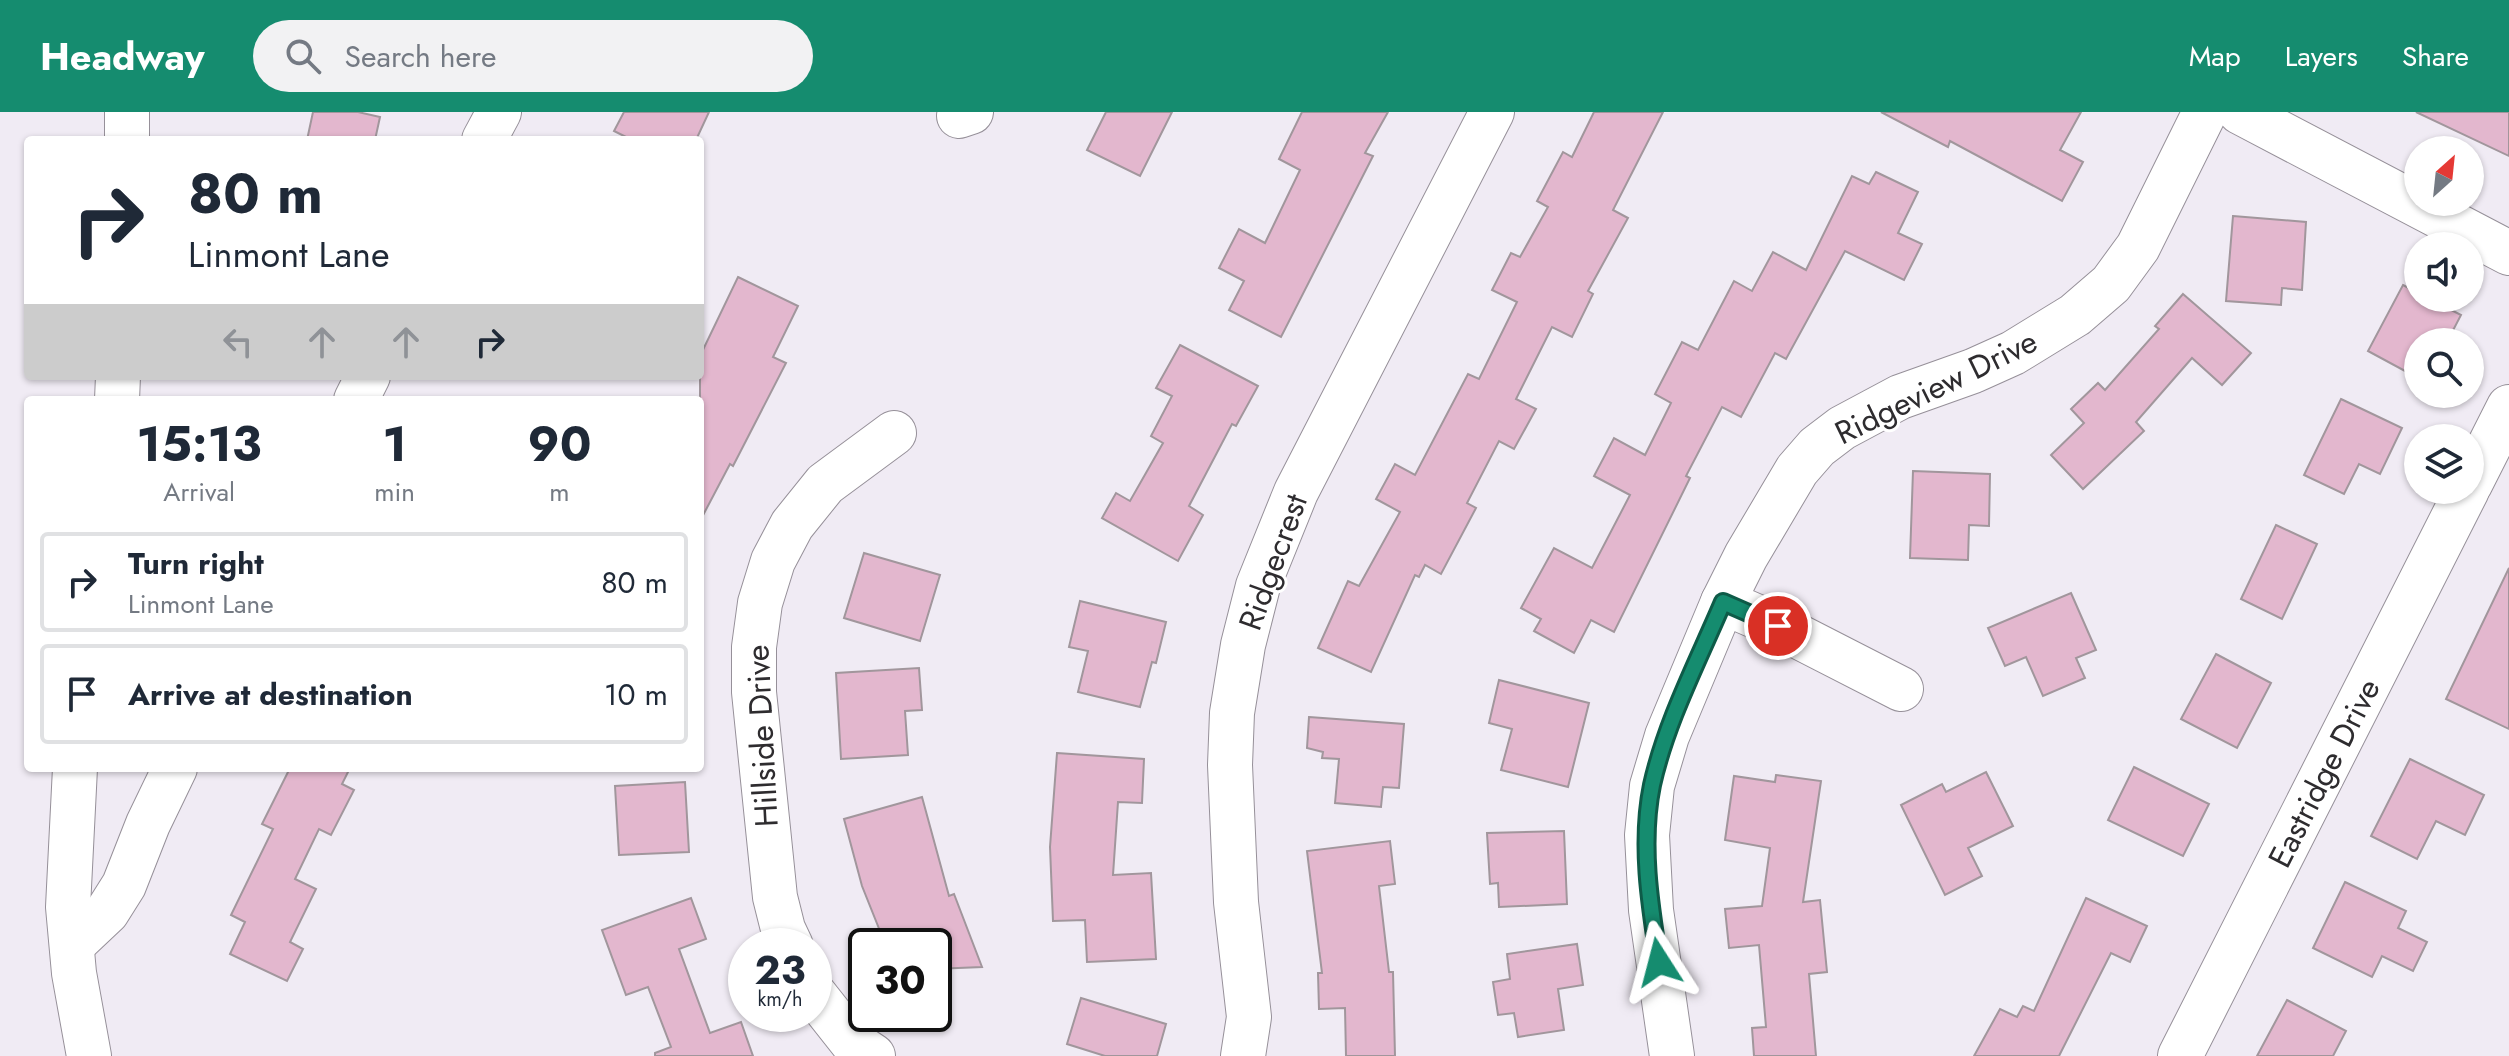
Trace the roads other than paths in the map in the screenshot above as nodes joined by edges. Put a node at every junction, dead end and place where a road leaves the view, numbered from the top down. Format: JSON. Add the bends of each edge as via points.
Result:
{"nodes":[{"id":1,"x":127,"y":112,"type":"edge"},
{"id":2,"x":499,"y":112,"type":"edge"},
{"id":3,"x":1492,"y":112,"type":"edge"},
{"id":4,"x":2205,"y":112,"type":"edge"},
{"id":5,"x":2240,"y":112,"type":"edge"},
{"id":6,"x":127,"y":136,"type":"edge"},
{"id":7,"x":486,"y":136,"type":"edge"},
{"id":8,"x":2509,"y":253,"type":"edge"},
{"id":9,"x":2509,"y":407,"type":"edge"},
{"id":10,"x":894,"y":433,"type":"dead end"},
{"id":11,"x":2484,"y":456,"type":"edge"},
{"id":12,"x":2460,"y":504,"type":"edge"},
{"id":13,"x":1723,"y":602,"type":"junction"},
{"id":14,"x":1901,"y":689,"type":"dead end"},
{"id":15,"x":75,"y":772,"type":"edge"},
{"id":16,"x":173,"y":772,"type":"edge"},
{"id":17,"x":783,"y":928,"type":"edge"},
{"id":18,"x":72,"y":945,"type":"junction"},
{"id":19,"x":832,"y":1017,"type":"edge"},
{"id":20,"x":89,"y":1056,"type":"edge"},
{"id":21,"x":873,"y":1056,"type":"edge"},
{"id":22,"x":1243,"y":1056,"type":"edge"},
{"id":23,"x":1672,"y":1056,"type":"edge"},
{"id":24,"x":2180,"y":1056,"type":"edge"}],
"edges":[{"from":1,"to":6,"type":"street"},
{"from":2,"to":7,"type":"street"},
{"from":3,"to":22,"type":"street","name":"Ridgecrest","via":[[1296,492],[1258,586],[1232,713],[1230,765],[1236,902],[1249,1017]]},
{"from":4,"to":13,"type":"street","name":"Ridgeview Drive","via":[[2138,247],[2111,284],[2075,315],[2013,353],[1900,397],[1817,447],[1797,470]]},
{"from":5,"to":8,"type":"street"},
{"from":9,"to":11,"type":"street"},
{"from":10,"to":17,"type":"street","name":"Hillside Drive","via":[[825,484],[792,525],[760,603],[754,692]]},
{"from":12,"to":24,"type":"street","name":"Eastridge Drive"},
{"from":13,"to":14,"type":"street"},
{"from":13,"to":23,"type":"street","name":"Ridgeview Drive","via":[[1667,736],[1651,798],[1651,910]]},
{"from":15,"to":18,"type":"street","via":[[68,907]]},
{"from":16,"to":18,"type":"street","via":[[124,885],[107,912]]},
{"from":18,"to":20,"type":"street"},
{"from":19,"to":21,"type":"street","via":[[852,1042]]}]}
